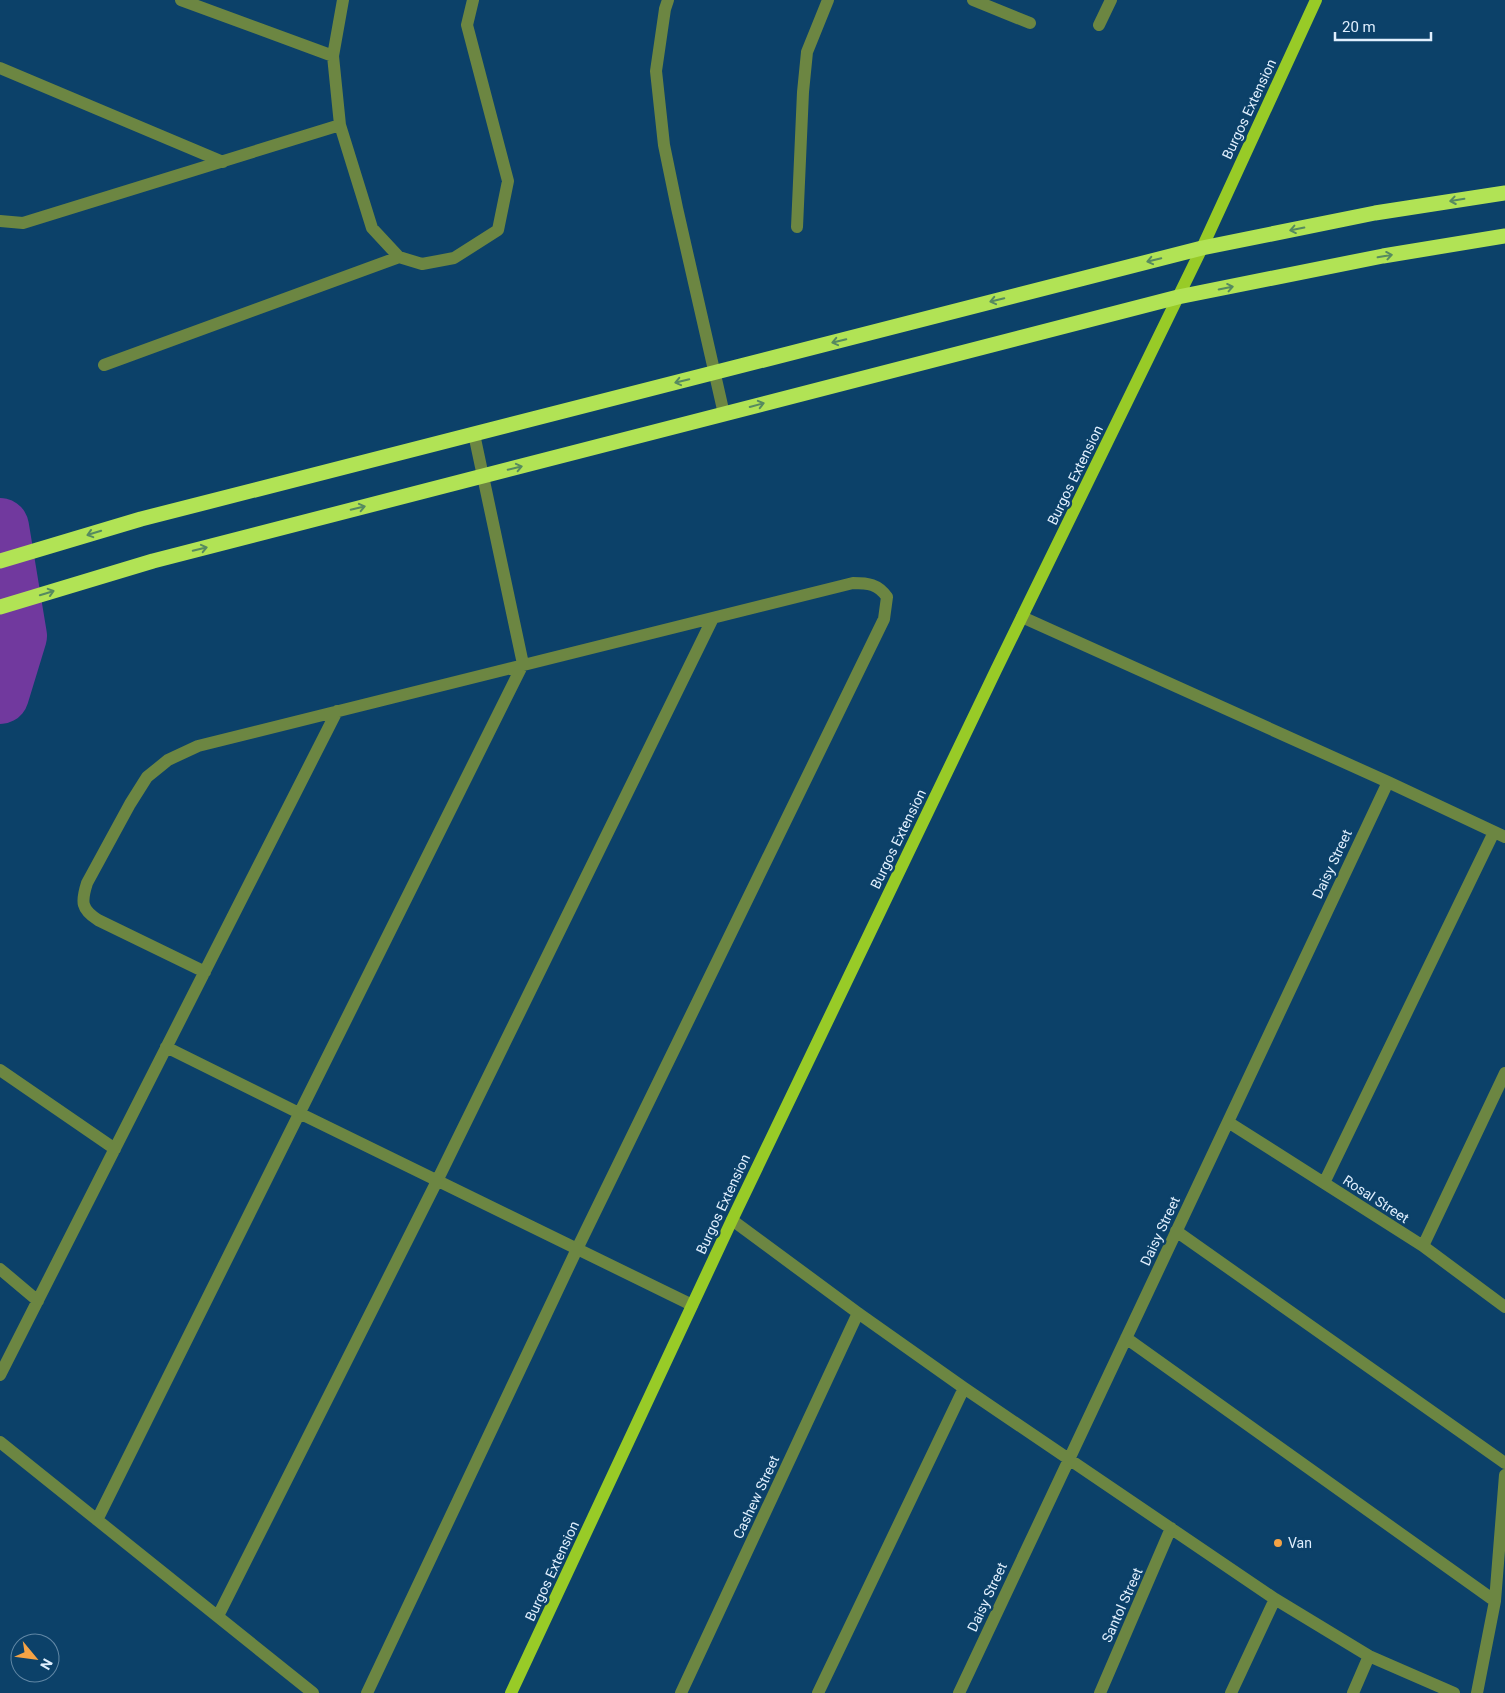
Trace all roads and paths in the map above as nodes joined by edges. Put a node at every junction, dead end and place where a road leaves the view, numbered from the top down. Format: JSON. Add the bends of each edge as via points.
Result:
{"nodes":[{"id":1,"x":181,"y":0,"type":"edge"},
{"id":2,"x":343,"y":0,"type":"edge"},
{"id":3,"x":473,"y":0,"type":"edge"},
{"id":4,"x":668,"y":0,"type":"edge"},
{"id":5,"x":828,"y":0,"type":"edge"},
{"id":6,"x":973,"y":0,"type":"edge"},
{"id":7,"x":1111,"y":0,"type":"edge"},
{"id":8,"x":1316,"y":0,"type":"edge"},
{"id":9,"x":1030,"y":23,"type":"dead end"},
{"id":10,"x":1099,"y":25,"type":"dead end"},
{"id":11,"x":333,"y":56,"type":"junction"},
{"id":12,"x":0,"y":68,"type":"edge"},
{"id":13,"x":340,"y":125,"type":"junction"},
{"id":14,"x":222,"y":162,"type":"junction"},
{"id":15,"x":1505,"y":193,"type":"edge"},
{"id":16,"x":0,"y":221,"type":"edge"},
{"id":17,"x":797,"y":226,"type":"dead end"},
{"id":18,"x":1505,"y":236,"type":"edge"},
{"id":19,"x":1202,"y":248,"type":"junction"},
{"id":20,"x":398,"y":257,"type":"junction"},
{"id":21,"x":1178,"y":298,"type":"junction"},
{"id":22,"x":104,"y":365,"type":"dead end"},
{"id":23,"x":714,"y":373,"type":"junction"},
{"id":24,"x":724,"y":414,"type":"junction"},
{"id":25,"x":474,"y":434,"type":"junction"},
{"id":26,"x":484,"y":476,"type":"junction"},
{"id":27,"x":0,"y":561,"type":"edge"},
{"id":28,"x":0,"y":607,"type":"edge"},
{"id":29,"x":1022,"y":617,"type":"junction"},
{"id":30,"x":712,"y":618,"type":"junction"},
{"id":31,"x":524,"y":664,"type":"junction"},
{"id":32,"x":337,"y":711,"type":"junction"},
{"id":33,"x":1388,"y":782,"type":"junction"},
{"id":34,"x":1499,"y":835,"type":"edge"},
{"id":35,"x":205,"y":972,"type":"junction"},
{"id":36,"x":166,"y":1046,"type":"junction"},
{"id":37,"x":0,"y":1070,"type":"edge"},
{"id":38,"x":1505,"y":1073,"type":"edge"},
{"id":39,"x":299,"y":1113,"type":"junction"},
{"id":40,"x":1228,"y":1122,"type":"junction"},
{"id":41,"x":115,"y":1149,"type":"junction"},
{"id":42,"x":437,"y":1181,"type":"junction"},
{"id":43,"x":1324,"y":1183,"type":"junction"},
{"id":44,"x":732,"y":1220,"type":"junction"},
{"id":45,"x":1176,"y":1231,"type":"junction"},
{"id":46,"x":1423,"y":1246,"type":"junction"},
{"id":47,"x":577,"y":1249,"type":"junction"},
{"id":48,"x":0,"y":1269,"type":"edge"},
{"id":49,"x":38,"y":1301,"type":"junction"},
{"id":50,"x":692,"y":1305,"type":"junction"},
{"id":51,"x":1505,"y":1307,"type":"edge"},
{"id":52,"x":858,"y":1313,"type":"junction"},
{"id":53,"x":1126,"y":1338,"type":"junction"},
{"id":54,"x":0,"y":1376,"type":"edge"},
{"id":55,"x":964,"y":1388,"type":"junction"},
{"id":56,"x":0,"y":1442,"type":"edge"},
{"id":57,"x":1069,"y":1459,"type":"junction"},
{"id":58,"x":1505,"y":1463,"type":"edge"},
{"id":59,"x":1505,"y":1475,"type":"edge"},
{"id":60,"x":97,"y":1520,"type":"junction"},
{"id":61,"x":1171,"y":1528,"type":"junction"},
{"id":62,"x":1275,"y":1598,"type":"junction"},
{"id":63,"x":1494,"y":1601,"type":"junction"},
{"id":64,"x":218,"y":1616,"type":"junction"},
{"id":65,"x":1369,"y":1656,"type":"junction"},
{"id":66,"x":313,"y":1693,"type":"edge"},
{"id":67,"x":367,"y":1693,"type":"edge"},
{"id":68,"x":511,"y":1693,"type":"edge"},
{"id":69,"x":681,"y":1693,"type":"edge"},
{"id":70,"x":818,"y":1693,"type":"edge"},
{"id":71,"x":959,"y":1693,"type":"edge"},
{"id":72,"x":1100,"y":1693,"type":"edge"},
{"id":73,"x":1231,"y":1693,"type":"edge"},
{"id":74,"x":1353,"y":1693,"type":"edge"},
{"id":75,"x":1454,"y":1693,"type":"edge"},
{"id":76,"x":1478,"y":1693,"type":"edge"}],
"edges":[{"from":1,"to":11,"type":"street"},
{"from":2,"to":11,"type":"street"},
{"from":3,"to":20,"type":"street","via":[[468,24],[508,181],[498,230],[454,258],[422,264]]},
{"from":4,"to":23,"type":"street","via":[[656,71],[664,145]]},
{"from":5,"to":17,"type":"street","via":[[807,52]]},
{"from":6,"to":9,"type":"street"},
{"from":7,"to":10,"type":"street"},
{"from":8,"to":19,"type":"main road","name":"Burgos Extension"},
{"from":11,"to":13,"type":"street"},
{"from":12,"to":14,"type":"street"},
{"from":13,"to":14,"type":"street"},
{"from":13,"to":20,"type":"street","via":[[372,228]]},
{"from":14,"to":16,"type":"street","via":[[23,223]]},
{"from":15,"to":19,"type":"highway","one_way":true,"via":[[1375,213]]},
{"from":21,"to":18,"type":"highway","one_way":true,"via":[[1383,256]]},
{"from":19,"to":21,"type":"main road","name":"Burgos Extension"},
{"from":19,"to":23,"type":"highway","one_way":true},
{"from":20,"to":22,"type":"street"},
{"from":24,"to":21,"type":"highway","one_way":true},
{"from":21,"to":29,"type":"main road","name":"Burgos Extension"},
{"from":23,"to":24,"type":"street"},
{"from":23,"to":25,"type":"highway","one_way":true},
{"from":26,"to":24,"type":"highway","one_way":true},
{"from":25,"to":26,"type":"street"},
{"from":25,"to":27,"type":"highway","one_way":true,"via":[[141,519]]},
{"from":28,"to":26,"type":"highway","one_way":true,"via":[[153,561]]},
{"from":26,"to":31,"type":"street"},
{"from":29,"to":33,"type":"street"},
{"from":29,"to":44,"type":"main road","name":"Burgos Extension"},
{"from":30,"to":31,"type":"street"},
{"from":30,"to":42,"type":"street"},
{"from":30,"to":47,"type":"street","via":[[853,584],[874,585],[887,597],[884,619]]},
{"from":31,"to":32,"type":"street"},
{"from":31,"to":39,"type":"street"},
{"from":32,"to":35,"type":"street"},
{"from":32,"to":35,"type":"street","via":[[198,746],[168,760],[147,777],[88,883],[83,906],[89,914]]},
{"from":33,"to":34,"type":"street"},
{"from":33,"to":40,"type":"street","name":"Daisy Street"},
{"from":34,"to":43,"type":"street"},
{"from":35,"to":36,"type":"street"},
{"from":36,"to":39,"type":"street"},
{"from":36,"to":41,"type":"street"},
{"from":37,"to":41,"type":"street"},
{"from":38,"to":46,"type":"street"},
{"from":39,"to":42,"type":"street"},
{"from":39,"to":60,"type":"street"},
{"from":40,"to":43,"type":"street","name":"Rosal Street"},
{"from":40,"to":45,"type":"street","name":"Daisy Street"},
{"from":41,"to":49,"type":"street"},
{"from":42,"to":47,"type":"street"},
{"from":42,"to":64,"type":"street"},
{"from":43,"to":46,"type":"street","name":"Rosal Street"},
{"from":44,"to":50,"type":"main road","name":"Burgos Extension"},
{"from":44,"to":52,"type":"street"},
{"from":45,"to":53,"type":"street","name":"Daisy Street"},
{"from":45,"to":58,"type":"street"},
{"from":46,"to":51,"type":"street","name":"Rosal Street"},
{"from":47,"to":50,"type":"street"},
{"from":47,"to":67,"type":"street"},
{"from":48,"to":49,"type":"street"},
{"from":49,"to":54,"type":"street"},
{"from":50,"to":68,"type":"main road","name":"Burgos Extension"},
{"from":52,"to":55,"type":"street"},
{"from":52,"to":69,"type":"street","name":"Cashew Street"},
{"from":53,"to":57,"type":"street","name":"Daisy Street"},
{"from":53,"to":63,"type":"street"},
{"from":55,"to":57,"type":"street"},
{"from":55,"to":70,"type":"street"},
{"from":56,"to":60,"type":"street"},
{"from":57,"to":61,"type":"street"},
{"from":57,"to":71,"type":"street","name":"Daisy Street"},
{"from":59,"to":63,"type":"street"},
{"from":60,"to":64,"type":"street"},
{"from":61,"to":62,"type":"street"},
{"from":61,"to":72,"type":"street","name":"Santol Street"},
{"from":62,"to":65,"type":"street"},
{"from":62,"to":73,"type":"street"},
{"from":63,"to":76,"type":"street"},
{"from":64,"to":66,"type":"street"},
{"from":65,"to":74,"type":"street"},
{"from":65,"to":75,"type":"street"}]}
